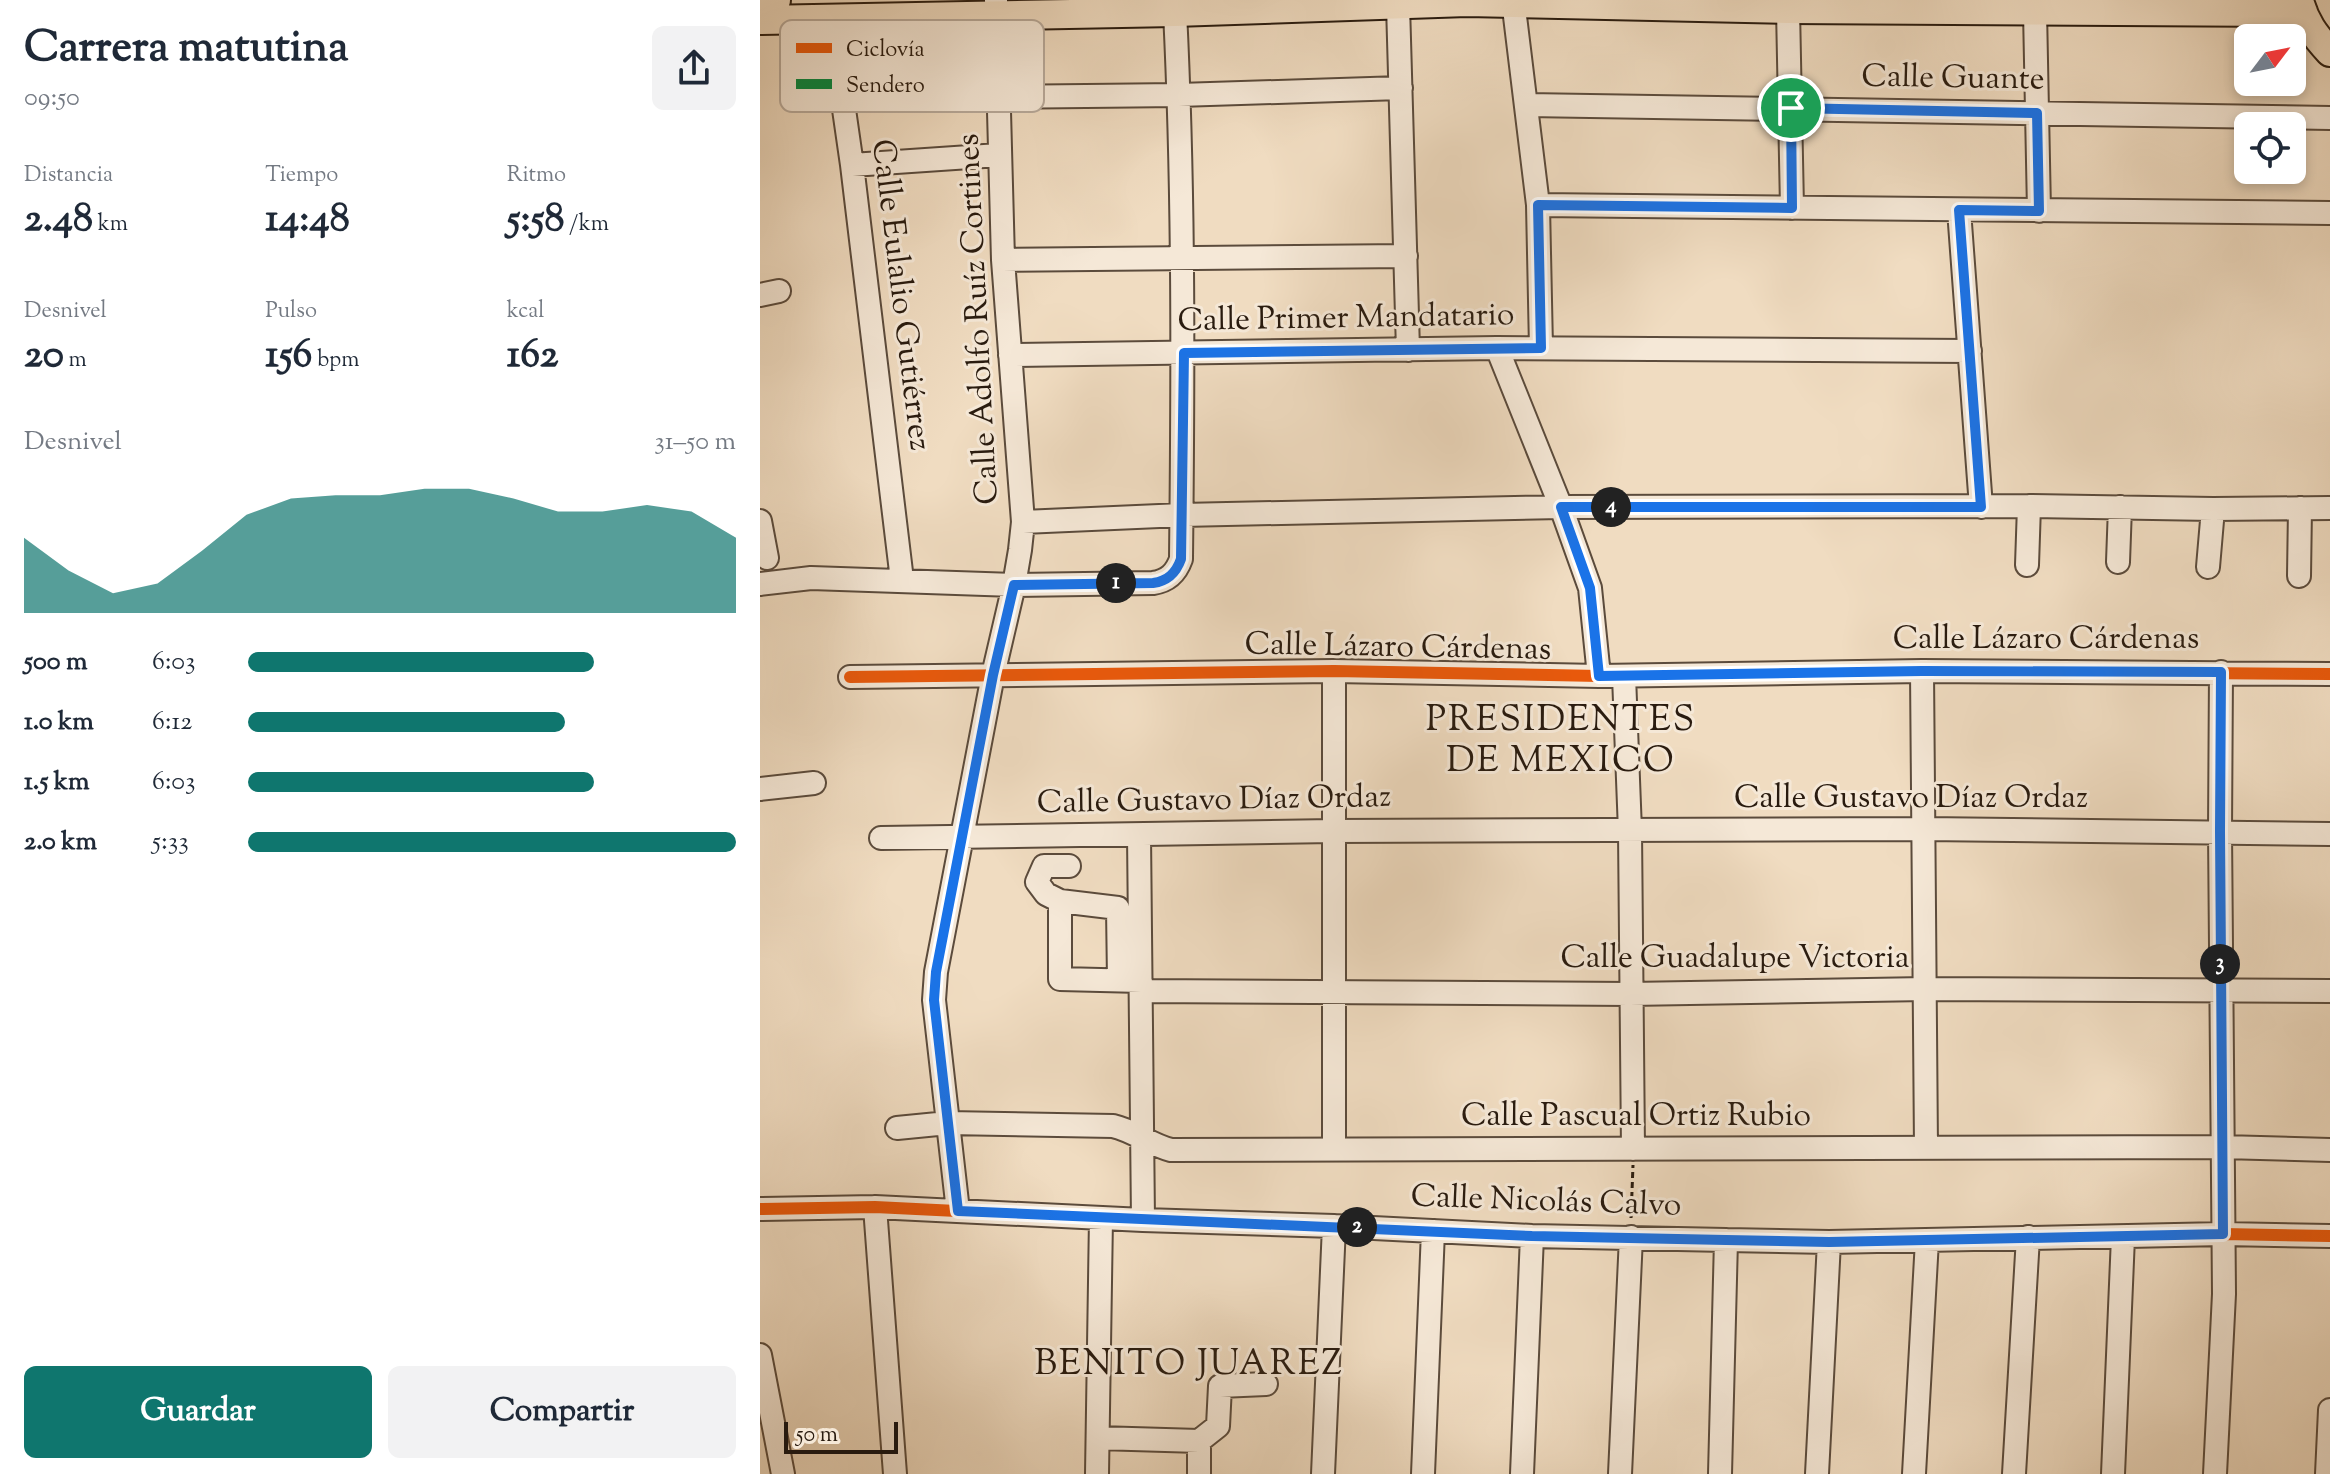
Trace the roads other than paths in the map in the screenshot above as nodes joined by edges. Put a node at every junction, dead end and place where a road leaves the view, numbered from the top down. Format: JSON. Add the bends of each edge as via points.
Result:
{"nodes":[{"id":1,"x":760,"y":0,"type":"edge"},
{"id":2,"x":776,"y":0,"type":"edge"},
{"id":3,"x":1466,"y":1,"type":"edge"},
{"id":4,"x":1513,"y":2,"type":"edge"},
{"id":5,"x":1398,"y":5,"type":"junction"},
{"id":6,"x":2301,"y":6,"type":"edge"},
{"id":7,"x":997,"y":8,"type":"edge"},
{"id":8,"x":1788,"y":9,"type":"junction"},
{"id":9,"x":2035,"y":11,"type":"junction"},
{"id":10,"x":1175,"y":12,"type":"junction"},
{"id":11,"x":831,"y":19,"type":"joint"},
{"id":12,"x":760,"y":20,"type":"edge"},
{"id":13,"x":2326,"y":50,"type":"edge"},
{"id":14,"x":1401,"y":88,"type":"junction"},
{"id":15,"x":1179,"y":95,"type":"junction"},
{"id":16,"x":1044,"y":97,"type":"edge"},
{"id":17,"x":1527,"y":105,"type":"junction"},
{"id":18,"x":1791,"y":108,"type":"junction"},
{"id":19,"x":844,"y":112,"type":"edge"},
{"id":20,"x":1000,"y":112,"type":"edge"},
{"id":21,"x":2037,"y":113,"type":"junction"},
{"id":22,"x":2330,"y":118,"type":"edge"},
{"id":23,"x":999,"y":155,"type":"junction"},
{"id":24,"x":852,"y":165,"type":"junction"},
{"id":25,"x":1538,"y":205,"type":"junction"},
{"id":26,"x":1792,"y":208,"type":"junction"},
{"id":27,"x":1959,"y":210,"type":"junction"},
{"id":28,"x":2039,"y":211,"type":"junction"},
{"id":29,"x":2330,"y":213,"type":"edge"},
{"id":30,"x":1406,"y":256,"type":"junction"},
{"id":31,"x":1182,"y":258,"type":"junction"},
{"id":32,"x":1003,"y":260,"type":"junction"},
{"id":33,"x":1497,"y":348,"type":"junction"},
{"id":34,"x":1541,"y":348,"type":"junction"},
{"id":35,"x":1408,"y":350,"type":"junction"},
{"id":36,"x":1970,"y":351,"type":"junction"},
{"id":37,"x":1184,"y":353,"type":"junction"},
{"id":38,"x":1010,"y":355,"type":"junction"},
{"id":39,"x":2029,"y":506,"type":"junction"},
{"id":40,"x":1561,"y":507,"type":"junction"},
{"id":41,"x":1981,"y":507,"type":"junction"},
{"id":42,"x":2120,"y":507,"type":"junction"},
{"id":43,"x":2300,"y":508,"type":"junction"},
{"id":44,"x":2330,"y":508,"type":"edge"},
{"id":45,"x":2213,"y":509,"type":"junction"},
{"id":46,"x":1182,"y":515,"type":"junction"},
{"id":47,"x":760,"y":521,"type":"edge"},
{"id":48,"x":1023,"y":522,"type":"junction"},
{"id":49,"x":767,"y":558,"type":"dead end"},
{"id":50,"x":2118,"y":562,"type":"dead end"},
{"id":51,"x":2027,"y":565,"type":"dead end"},
{"id":52,"x":2208,"y":567,"type":"dead end"},
{"id":53,"x":2299,"y":576,"type":"dead end"},
{"id":54,"x":902,"y":580,"type":"junction"},
{"id":55,"x":760,"y":584,"type":"edge"},
{"id":56,"x":1014,"y":585,"type":"junction"},
{"id":57,"x":1334,"y":671,"type":"junction"},
{"id":58,"x":1922,"y":671,"type":"junction"},
{"id":59,"x":2221,"y":672,"type":"junction"},
{"id":60,"x":2330,"y":674,"type":"edge"},
{"id":61,"x":993,"y":675,"type":"junction"},
{"id":62,"x":1599,"y":676,"type":"junction"},
{"id":63,"x":1624,"y":676,"type":"junction"},
{"id":64,"x":850,"y":677,"type":"dead end"},
{"id":65,"x":814,"y":783,"type":"dead end"},
{"id":66,"x":760,"y":789,"type":"edge"},
{"id":67,"x":1925,"y":829,"type":"junction"},
{"id":68,"x":1333,"y":831,"type":"junction"},
{"id":69,"x":1630,"y":831,"type":"junction"},
{"id":70,"x":2220,"y":831,"type":"junction"},
{"id":71,"x":2330,"y":834,"type":"edge"},
{"id":72,"x":963,"y":835,"type":"junction"},
{"id":73,"x":1139,"y":835,"type":"junction"},
{"id":74,"x":881,"y":838,"type":"dead end"},
{"id":75,"x":1069,"y":866,"type":"dead end"},
{"id":76,"x":1060,"y":901,"type":"junction"},
{"id":77,"x":1133,"y":984,"type":"junction"},
{"id":78,"x":1926,"y":989,"type":"junction"},
{"id":79,"x":1333,"y":990,"type":"junction"},
{"id":80,"x":2330,"y":991,"type":"edge"},
{"id":81,"x":2221,"y":992,"type":"junction"},
{"id":82,"x":1630,"y":994,"type":"junction"},
{"id":83,"x":948,"y":1123,"type":"junction"},
{"id":84,"x":897,"y":1128,"type":"dead end"},
{"id":85,"x":1142,"y":1136,"type":"junction"},
{"id":86,"x":2223,"y":1147,"type":"junction"},
{"id":87,"x":1926,"y":1148,"type":"junction"},
{"id":88,"x":1334,"y":1149,"type":"junction"},
{"id":89,"x":1633,"y":1149,"type":"junction"},
{"id":90,"x":2330,"y":1150,"type":"edge"},
{"id":91,"x":875,"y":1207,"type":"junction"},
{"id":92,"x":760,"y":1209,"type":"edge"},
{"id":93,"x":958,"y":1211,"type":"junction"},
{"id":94,"x":1101,"y":1218,"type":"junction"},
{"id":95,"x":1143,"y":1220,"type":"junction"},
{"id":96,"x":1334,"y":1226,"type":"junction"},
{"id":97,"x":1433,"y":1231,"type":"junction"},
{"id":98,"x":2223,"y":1234,"type":"junction"},
{"id":99,"x":1532,"y":1236,"type":"junction"},
{"id":100,"x":2330,"y":1236,"type":"edge"},
{"id":101,"x":1631,"y":1237,"type":"junction"},
{"id":102,"x":2028,"y":1237,"type":"junction"},
{"id":103,"x":2123,"y":1237,"type":"junction"},
{"id":104,"x":1726,"y":1240,"type":"junction"},
{"id":105,"x":1927,"y":1240,"type":"junction"},
{"id":106,"x":1829,"y":1242,"type":"junction"},
{"id":107,"x":760,"y":1355,"type":"edge"},
{"id":108,"x":1266,"y":1384,"type":"dead end"},
{"id":109,"x":2330,"y":1410,"type":"edge"},
{"id":110,"x":1098,"y":1438,"type":"junction"},
{"id":111,"x":1199,"y":1441,"type":"junction"},
{"id":112,"x":785,"y":1472,"type":"edge"},
{"id":113,"x":895,"y":1474,"type":"edge"},
{"id":114,"x":1097,"y":1474,"type":"edge"},
{"id":115,"x":1199,"y":1474,"type":"edge"},
{"id":116,"x":1323,"y":1474,"type":"edge"},
{"id":117,"x":1423,"y":1474,"type":"edge"},
{"id":118,"x":1522,"y":1474,"type":"edge"},
{"id":119,"x":1620,"y":1474,"type":"edge"},
{"id":120,"x":1720,"y":1474,"type":"edge"},
{"id":121,"x":1817,"y":1474,"type":"edge"},
{"id":122,"x":1914,"y":1474,"type":"edge"},
{"id":123,"x":2014,"y":1474,"type":"edge"},
{"id":124,"x":2113,"y":1474,"type":"edge"},
{"id":125,"x":2215,"y":1474,"type":"edge"},
{"id":126,"x":2327,"y":1474,"type":"edge"}],
"edges":[{"from":1,"to":2,"type":"main road"},
{"from":3,"to":4,"type":"main road"},
{"from":3,"to":5,"type":"main road"},
{"from":4,"to":8,"type":"main road"},
{"from":4,"to":17,"type":"street"},
{"from":5,"to":10,"type":"main road"},
{"from":5,"to":14,"type":"street"},
{"from":6,"to":9,"type":"main road"},
{"from":6,"to":13,"type":"main road"},
{"from":7,"to":10,"type":"main road"},
{"from":7,"to":11,"type":"main road"},
{"from":8,"to":9,"type":"main road"},
{"from":8,"to":18,"type":"street"},
{"from":9,"to":21,"type":"street"},
{"from":10,"to":15,"type":"street"},
{"from":11,"to":12,"type":"main road"},
{"from":14,"to":15,"type":"street"},
{"from":14,"to":30,"type":"street"},
{"from":15,"to":16,"type":"street"},
{"from":15,"to":31,"type":"street"},
{"from":17,"to":18,"type":"street","name":"Calle Guante"},
{"from":17,"to":25,"type":"street"},
{"from":18,"to":21,"type":"street","name":"Calle Guante"},
{"from":18,"to":26,"type":"street"},
{"from":19,"to":24,"type":"street","name":"Calle Eulalio Gutiérrez"},
{"from":20,"to":23,"type":"street","name":"Calle Adolfo Ruíz Cortines"},
{"from":21,"to":22,"type":"street","name":"Calle Guante"},
{"from":21,"to":28,"type":"street"},
{"from":23,"to":24,"type":"street"},
{"from":23,"to":32,"type":"street","name":"Calle Adolfo Ruíz Cortines"},
{"from":24,"to":54,"type":"street","name":"Calle Eulalio Gutiérrez"},
{"from":25,"to":26,"type":"street"},
{"from":25,"to":34,"type":"street"},
{"from":26,"to":27,"type":"street"},
{"from":27,"to":28,"type":"street"},
{"from":27,"to":36,"type":"street"},
{"from":28,"to":29,"type":"street"},
{"from":30,"to":31,"type":"street"},
{"from":30,"to":35,"type":"street"},
{"from":31,"to":32,"type":"street"},
{"from":31,"to":37,"type":"street"},
{"from":32,"to":38,"type":"street","name":"Calle Adolfo Ruíz Cortines"},
{"from":33,"to":34,"type":"street","name":"Calle Primer Mandatario"},
{"from":33,"to":35,"type":"street","name":"Calle Primer Mandatario"},
{"from":33,"to":40,"type":"street"},
{"from":34,"to":36,"type":"street","name":"Calle Primer Mandatario"},
{"from":35,"to":37,"type":"street","name":"Calle Primer Mandatario"},
{"from":36,"to":41,"type":"street"},
{"from":37,"to":38,"type":"street","name":"Calle Primer Mandatario"},
{"from":37,"to":46,"type":"street"},
{"from":38,"to":48,"type":"street","name":"Calle Adolfo Ruíz Cortines"},
{"from":39,"to":41,"type":"street"},
{"from":39,"to":42,"type":"street"},
{"from":39,"to":51,"type":"street"},
{"from":40,"to":41,"type":"street"},
{"from":40,"to":46,"type":"street"},
{"from":40,"to":62,"type":"street","via":[[1590,588]]},
{"from":42,"to":45,"type":"street"},
{"from":42,"to":50,"type":"street"},
{"from":43,"to":44,"type":"street"},
{"from":43,"to":45,"type":"street"},
{"from":43,"to":53,"type":"street"},
{"from":45,"to":52,"type":"street"},
{"from":46,"to":48,"type":"street"},
{"from":46,"to":56,"type":"street","via":[[1181,559],[1175,573],[1160,582]]},
{"from":47,"to":49,"type":"street"},
{"from":48,"to":56,"type":"street","name":"Calle Adolfo Ruíz Cortines"},
{"from":54,"to":55,"type":"street","via":[[811,578]]},
{"from":54,"to":56,"type":"street"},
{"from":56,"to":61,"type":"street","name":"Calle Adolfo Ruíz Cortines"},
{"from":57,"to":61,"type":"street","name":"Calle Lázaro Cárdenas"},
{"from":57,"to":62,"type":"street","name":"Calle Lázaro Cárdenas"},
{"from":57,"to":68,"type":"street"},
{"from":58,"to":59,"type":"street","name":"Calle Lázaro Cárdenas"},
{"from":58,"to":63,"type":"street","name":"Calle Lázaro Cárdenas"},
{"from":58,"to":67,"type":"street"},
{"from":59,"to":60,"type":"street","name":"Calle Lázaro Cárdenas"},
{"from":59,"to":70,"type":"street"},
{"from":61,"to":64,"type":"street","name":"Calle Lázaro Cárdenas"},
{"from":61,"to":72,"type":"street","name":"Calle Adolfo Ruíz Cortines"},
{"from":62,"to":63,"type":"street","name":"Calle Lázaro Cárdenas"},
{"from":63,"to":69,"type":"street"},
{"from":65,"to":66,"type":"street"},
{"from":67,"to":69,"type":"street","name":"Calle Gustavo Díaz Ordaz"},
{"from":67,"to":70,"type":"street","name":"Calle Gustavo Díaz Ordaz"},
{"from":67,"to":78,"type":"street"},
{"from":68,"to":69,"type":"street","name":"Calle Gustavo Díaz Ordaz"},
{"from":68,"to":73,"type":"street","name":"Calle Gustavo Díaz Ordaz"},
{"from":68,"to":79,"type":"street"},
{"from":69,"to":82,"type":"street"},
{"from":70,"to":71,"type":"street","name":"Calle Gustavo Díaz Ordaz"},
{"from":70,"to":81,"type":"street"},
{"from":72,"to":73,"type":"street","name":"Calle Gustavo Díaz Ordaz"},
{"from":72,"to":74,"type":"street","name":"Calle Gustavo Díaz Ordaz"},
{"from":72,"to":83,"type":"street","name":"Calle Adolfo Ruíz Cortines","via":[[934,1000]]},
{"from":73,"to":77,"type":"street"},
{"from":75,"to":76,"type":"street","via":[[1044,866],[1037,882]]},
{"from":76,"to":77,"type":"street","via":[[1118,908]]},
{"from":76,"to":77,"type":"street","name":"Calle Guadalupe Victoria","via":[[1060,979]]},
{"from":77,"to":79,"type":"street","name":"Calle Guadalupe Victoria"},
{"from":77,"to":85,"type":"street"},
{"from":78,"to":81,"type":"street","name":"Calle Guadalupe Victoria"},
{"from":78,"to":82,"type":"street","name":"Calle Guadalupe Victoria"},
{"from":78,"to":87,"type":"street"},
{"from":79,"to":82,"type":"street","name":"Calle Guadalupe Victoria"},
{"from":79,"to":88,"type":"street"},
{"from":80,"to":81,"type":"street","name":"Calle Guadalupe Victoria"},
{"from":81,"to":86,"type":"street"},
{"from":82,"to":89,"type":"street"},
{"from":83,"to":84,"type":"street","name":"Calle Pascual Ortiz Rubio"},
{"from":83,"to":85,"type":"street","name":"Calle Pascual Ortiz Rubio","via":[[1113,1126]]},
{"from":83,"to":93,"type":"street","name":"Calle Adolfo Ruíz Cortines"},
{"from":85,"to":88,"type":"street","name":"Calle Pascual Ortiz Rubio","via":[[1171,1150]]},
{"from":85,"to":95,"type":"street"},
{"from":86,"to":87,"type":"street","name":"Calle Pascual Ortiz Rubio"},
{"from":86,"to":90,"type":"street","name":"Calle Pascual Ortiz Rubio"},
{"from":86,"to":98,"type":"street"},
{"from":87,"to":89,"type":"street","name":"Calle Pascual Ortiz Rubio"},
{"from":88,"to":89,"type":"street","name":"Calle Pascual Ortiz Rubio"},
{"from":91,"to":92,"type":"street","name":"Calle Nicolás Calvo"},
{"from":91,"to":93,"type":"street","name":"Calle Nicolás Calvo"},
{"from":91,"to":113,"type":"street"},
{"from":93,"to":94,"type":"street","name":"Calle Nicolás Calvo"},
{"from":94,"to":95,"type":"street","name":"Calle Nicolás Calvo"},
{"from":94,"to":110,"type":"street"},
{"from":95,"to":96,"type":"street","name":"Calle Nicolás Calvo"},
{"from":96,"to":97,"type":"street","name":"Calle Nicolás Calvo"},
{"from":96,"to":116,"type":"street"},
{"from":97,"to":99,"type":"street","name":"Calle Nicolás Calvo"},
{"from":97,"to":117,"type":"street"},
{"from":98,"to":100,"type":"street","name":"Calle Nicolás Calvo"},
{"from":98,"to":103,"type":"street","name":"Calle Nicolás Calvo"},
{"from":98,"to":125,"type":"street"},
{"from":99,"to":101,"type":"street","name":"Calle Nicolás Calvo"},
{"from":99,"to":118,"type":"street"},
{"from":101,"to":104,"type":"street","name":"Calle Nicolás Calvo"},
{"from":101,"to":119,"type":"street"},
{"from":102,"to":103,"type":"street","name":"Calle Nicolás Calvo"},
{"from":102,"to":105,"type":"street","name":"Calle Nicolás Calvo"},
{"from":102,"to":123,"type":"street"},
{"from":103,"to":124,"type":"street"},
{"from":104,"to":106,"type":"street","name":"Calle Nicolás Calvo"},
{"from":104,"to":120,"type":"street"},
{"from":105,"to":106,"type":"street","name":"Calle Nicolás Calvo"},
{"from":105,"to":122,"type":"street"},
{"from":106,"to":121,"type":"street"},
{"from":107,"to":112,"type":"street"},
{"from":108,"to":111,"type":"street","via":[[1220,1386],[1218,1426]]},
{"from":109,"to":126,"type":"street"},
{"from":110,"to":111,"type":"street"},
{"from":110,"to":114,"type":"street"},
{"from":111,"to":115,"type":"street"}]}
